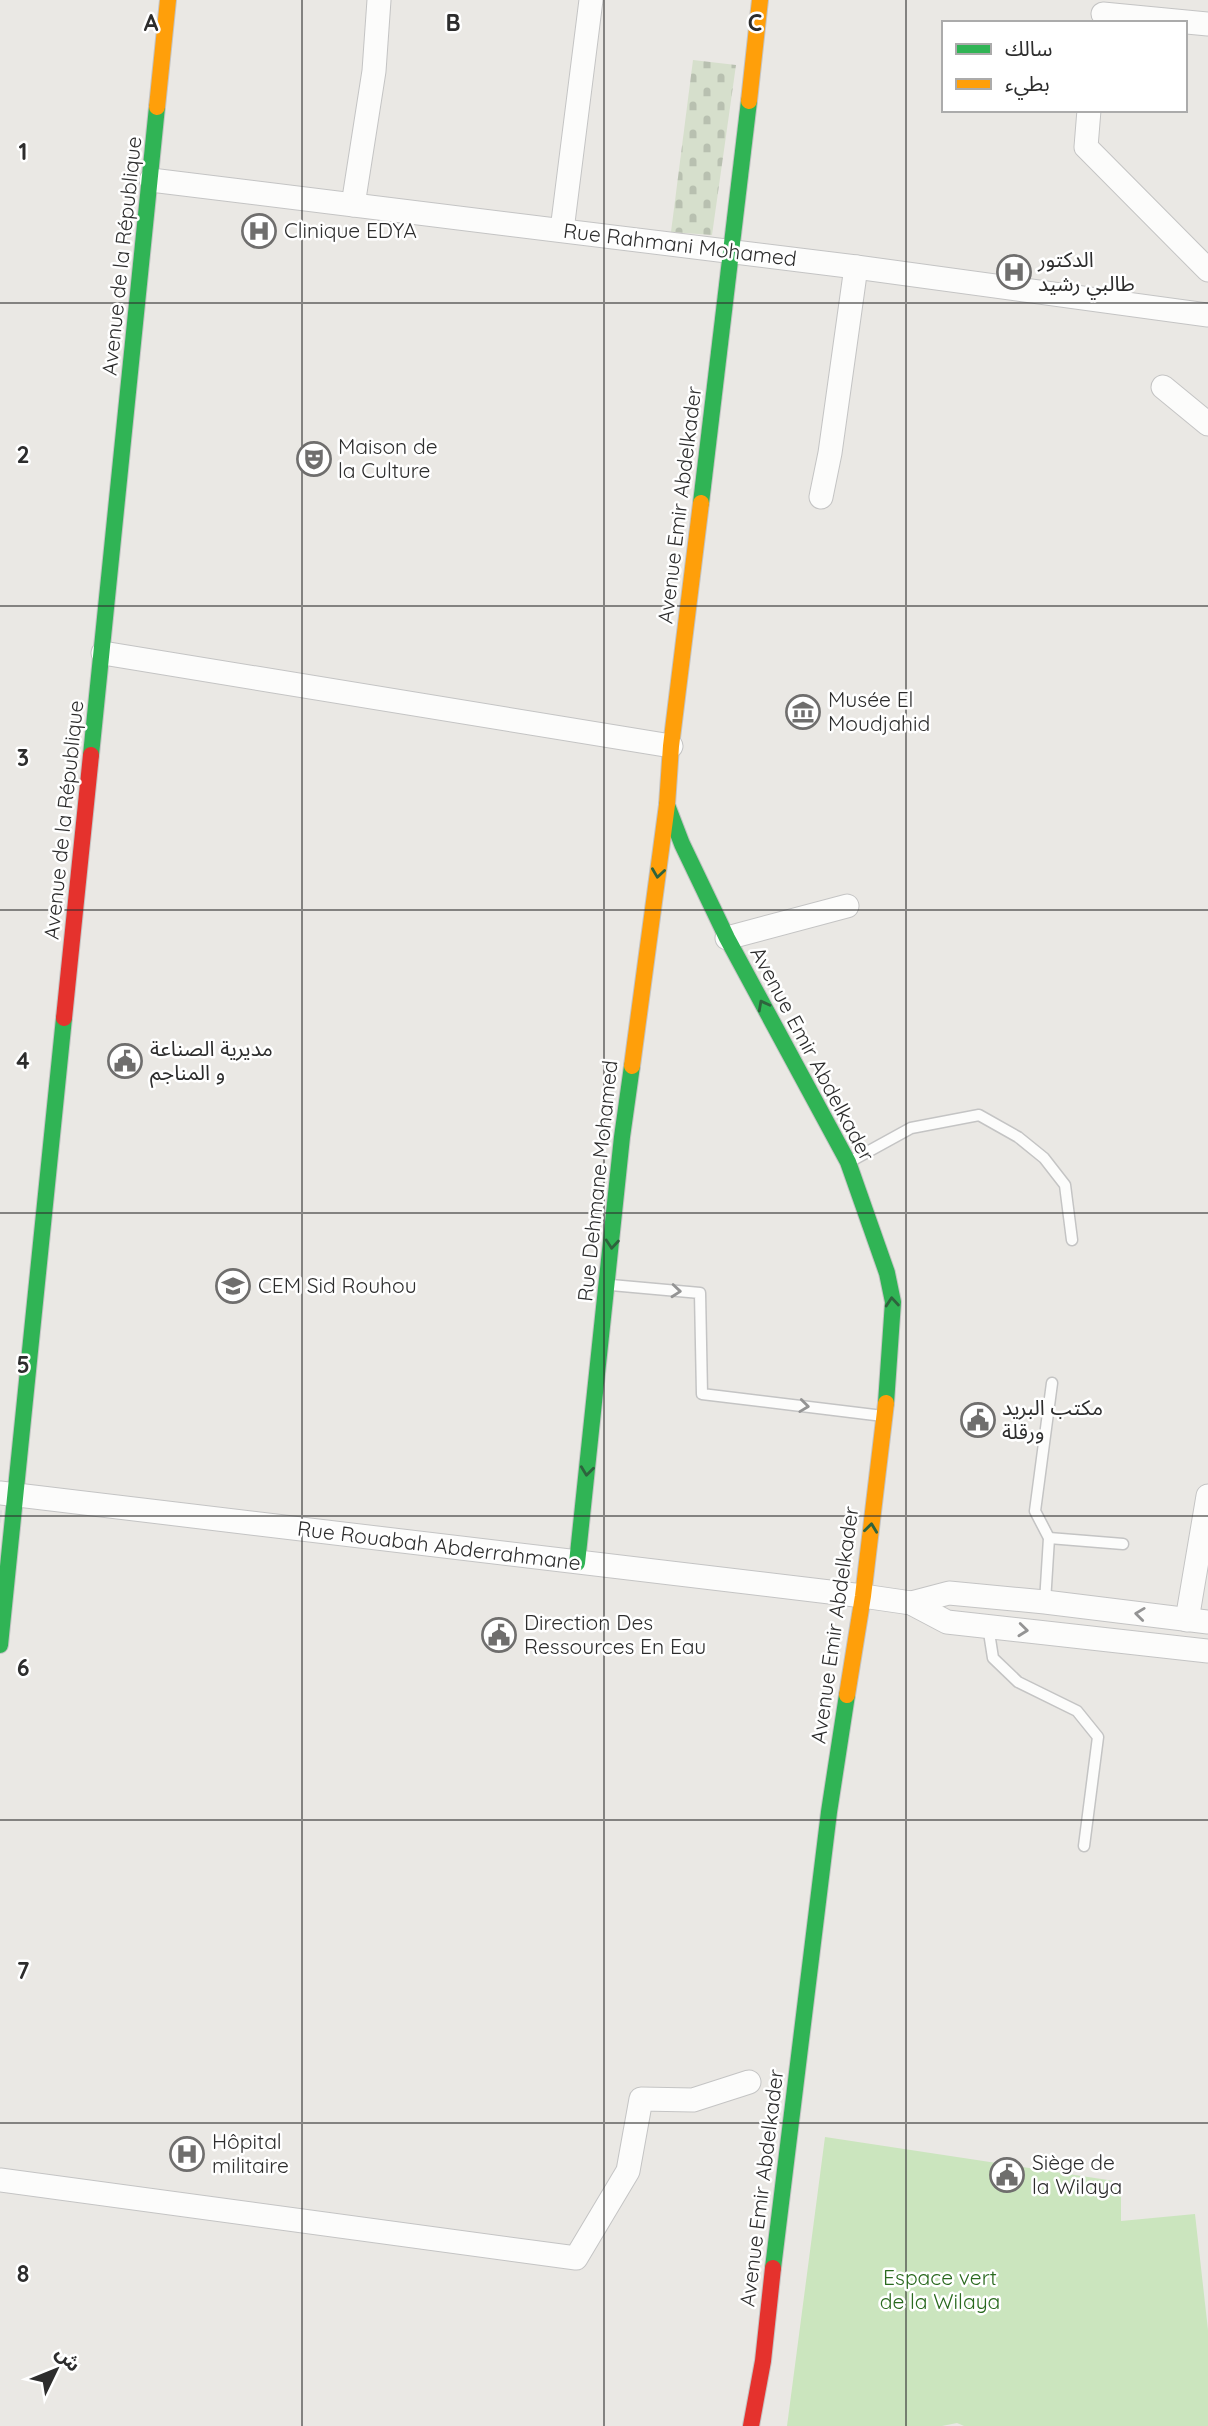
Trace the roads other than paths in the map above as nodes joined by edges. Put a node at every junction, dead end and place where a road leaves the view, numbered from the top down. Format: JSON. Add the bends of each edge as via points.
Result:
{"nodes":[{"id":1,"x":168,"y":0,"type":"edge"},
{"id":2,"x":379,"y":0,"type":"edge"},
{"id":3,"x":591,"y":0,"type":"edge"},
{"id":4,"x":760,"y":0,"type":"edge"},
{"id":5,"x":1103,"y":12,"type":"edge"},
{"id":6,"x":1182,"y":21,"type":"edge"},
{"id":7,"x":1187,"y":22,"type":"edge"},
{"id":8,"x":1208,"y":24,"type":"edge"},
{"id":9,"x":1089,"y":112,"type":"edge"},
{"id":10,"x":151,"y":180,"type":"junction"},
{"id":11,"x":353,"y":205,"type":"junction"},
{"id":12,"x":562,"y":230,"type":"junction"},
{"id":13,"x":733,"y":252,"type":"junction"},
{"id":14,"x":856,"y":267,"type":"junction"},
{"id":15,"x":1208,"y":270,"type":"edge"},
{"id":16,"x":1208,"y":315,"type":"edge"},
{"id":17,"x":1163,"y":387,"type":"dead end"},
{"id":18,"x":1208,"y":424,"type":"edge"},
{"id":19,"x":821,"y":497,"type":"dead end"},
{"id":20,"x":103,"y":653,"type":"junction"},
{"id":21,"x":671,"y":746,"type":"junction"},
{"id":22,"x":667,"y":805,"type":"junction"},
{"id":23,"x":847,"y":906,"type":"dead end"},
{"id":24,"x":727,"y":938,"type":"junction"},
{"id":25,"x":848,"y":1162,"type":"junction"},
{"id":26,"x":1072,"y":1240,"type":"dead end"},
{"id":27,"x":608,"y":1285,"type":"junction"},
{"id":28,"x":1052,"y":1383,"type":"dead end"},
{"id":29,"x":884,"y":1416,"type":"junction"},
{"id":30,"x":8,"y":1494,"type":"edge"},
{"id":31,"x":1208,"y":1496,"type":"edge"},
{"id":32,"x":1049,"y":1538,"type":"junction"},
{"id":33,"x":1122,"y":1544,"type":"dead end"},
{"id":34,"x":576,"y":1563,"type":"junction"},
{"id":35,"x":863,"y":1596,"type":"junction"},
{"id":36,"x":1045,"y":1602,"type":"junction"},
{"id":37,"x":911,"y":1603,"type":"junction"},
{"id":38,"x":1197,"y":1621,"type":"edge"},
{"id":39,"x":988,"y":1626,"type":"junction"},
{"id":40,"x":0,"y":1645,"type":"edge"},
{"id":41,"x":1208,"y":1651,"type":"edge"},
{"id":42,"x":1084,"y":1846,"type":"dead end"},
{"id":43,"x":749,"y":2082,"type":"dead end"},
{"id":44,"x":0,"y":2180,"type":"edge"},
{"id":45,"x":751,"y":2426,"type":"edge"}],
"edges":[{"from":1,"to":10,"type":"street","name":"Avenue de la République"},
{"from":2,"to":11,"type":"street","via":[[374,71]]},
{"from":3,"to":12,"type":"street"},
{"from":4,"to":13,"type":"street","name":"Avenue Emir Abdelkader"},
{"from":5,"to":6,"type":"street"},
{"from":7,"to":8,"type":"street"},
{"from":9,"to":15,"type":"street","via":[[1086,147]]},
{"from":10,"to":11,"type":"street","name":"Rue Rahmani Mohamed"},
{"from":10,"to":20,"type":"street","name":"Avenue de la République"},
{"from":11,"to":12,"type":"street","name":"Rue Rahmani Mohamed"},
{"from":12,"to":13,"type":"street","name":"Rue Rahmani Mohamed"},
{"from":13,"to":14,"type":"street","name":"Rue Rahmani Mohamed"},
{"from":13,"to":21,"type":"street","name":"Avenue Emir Abdelkader"},
{"from":14,"to":16,"type":"street","name":"Rue Rahmani Mohamed"},
{"from":14,"to":19,"type":"street"},
{"from":17,"to":18,"type":"street"},
{"from":20,"to":21,"type":"street"},
{"from":20,"to":30,"type":"street","name":"Avenue de la République"},
{"from":21,"to":22,"type":"street","name":"Avenue Emir Abdelkader"},
{"from":22,"to":24,"type":"street","name":"Avenue Emir Abdelkader"},
{"from":22,"to":27,"type":"street","name":"Rue Dehmane Mohamed","one_way":true,"via":[[622,1137]]},
{"from":23,"to":24,"type":"street"},
{"from":25,"to":24,"type":"street","name":"Avenue Emir Abdelkader","one_way":true},
{"from":25,"to":26,"type":"lane","via":[[911,1128],[979,1115],[1044,1158],[1065,1185]]},
{"from":29,"to":25,"type":"street","name":"Avenue Emir Abdelkader","one_way":true,"via":[[893,1302]]},
{"from":27,"to":29,"type":"lane","one_way":true,"via":[[700,1293],[702,1394]]},
{"from":27,"to":34,"type":"street","name":"Rue Dehmane Mohamed","one_way":true},
{"from":28,"to":32,"type":"lane","via":[[1035,1511]]},
{"from":35,"to":29,"type":"street","name":"Avenue Emir Abdelkader","one_way":true},
{"from":30,"to":34,"type":"street","name":"Rue Rouabah Abderrahmane"},
{"from":30,"to":40,"type":"street","name":"Avenue de la République"},
{"from":31,"to":38,"type":"street"},
{"from":32,"to":33,"type":"lane"},
{"from":32,"to":36,"type":"lane"},
{"from":34,"to":35,"type":"street","name":"Rue Rouabah Abderrahmane"},
{"from":35,"to":37,"type":"street","name":"Rue Rouabah Abderrahmane"},
{"from":35,"to":45,"type":"street","name":"Avenue Emir Abdelkader","via":[[829,1812],[763,2361]]},
{"from":36,"to":37,"type":"street","via":[[949,1592]]},
{"from":38,"to":36,"type":"street","one_way":true},
{"from":37,"to":39,"type":"street","via":[[947,1622]]},
{"from":39,"to":41,"type":"street","one_way":true},
{"from":39,"to":42,"type":"lane","via":[[993,1658],[1018,1682],[1077,1711],[1098,1737]]},
{"from":43,"to":44,"type":"street","via":[[694,2100],[641,2099],[628,2171],[576,2258]]}]}
